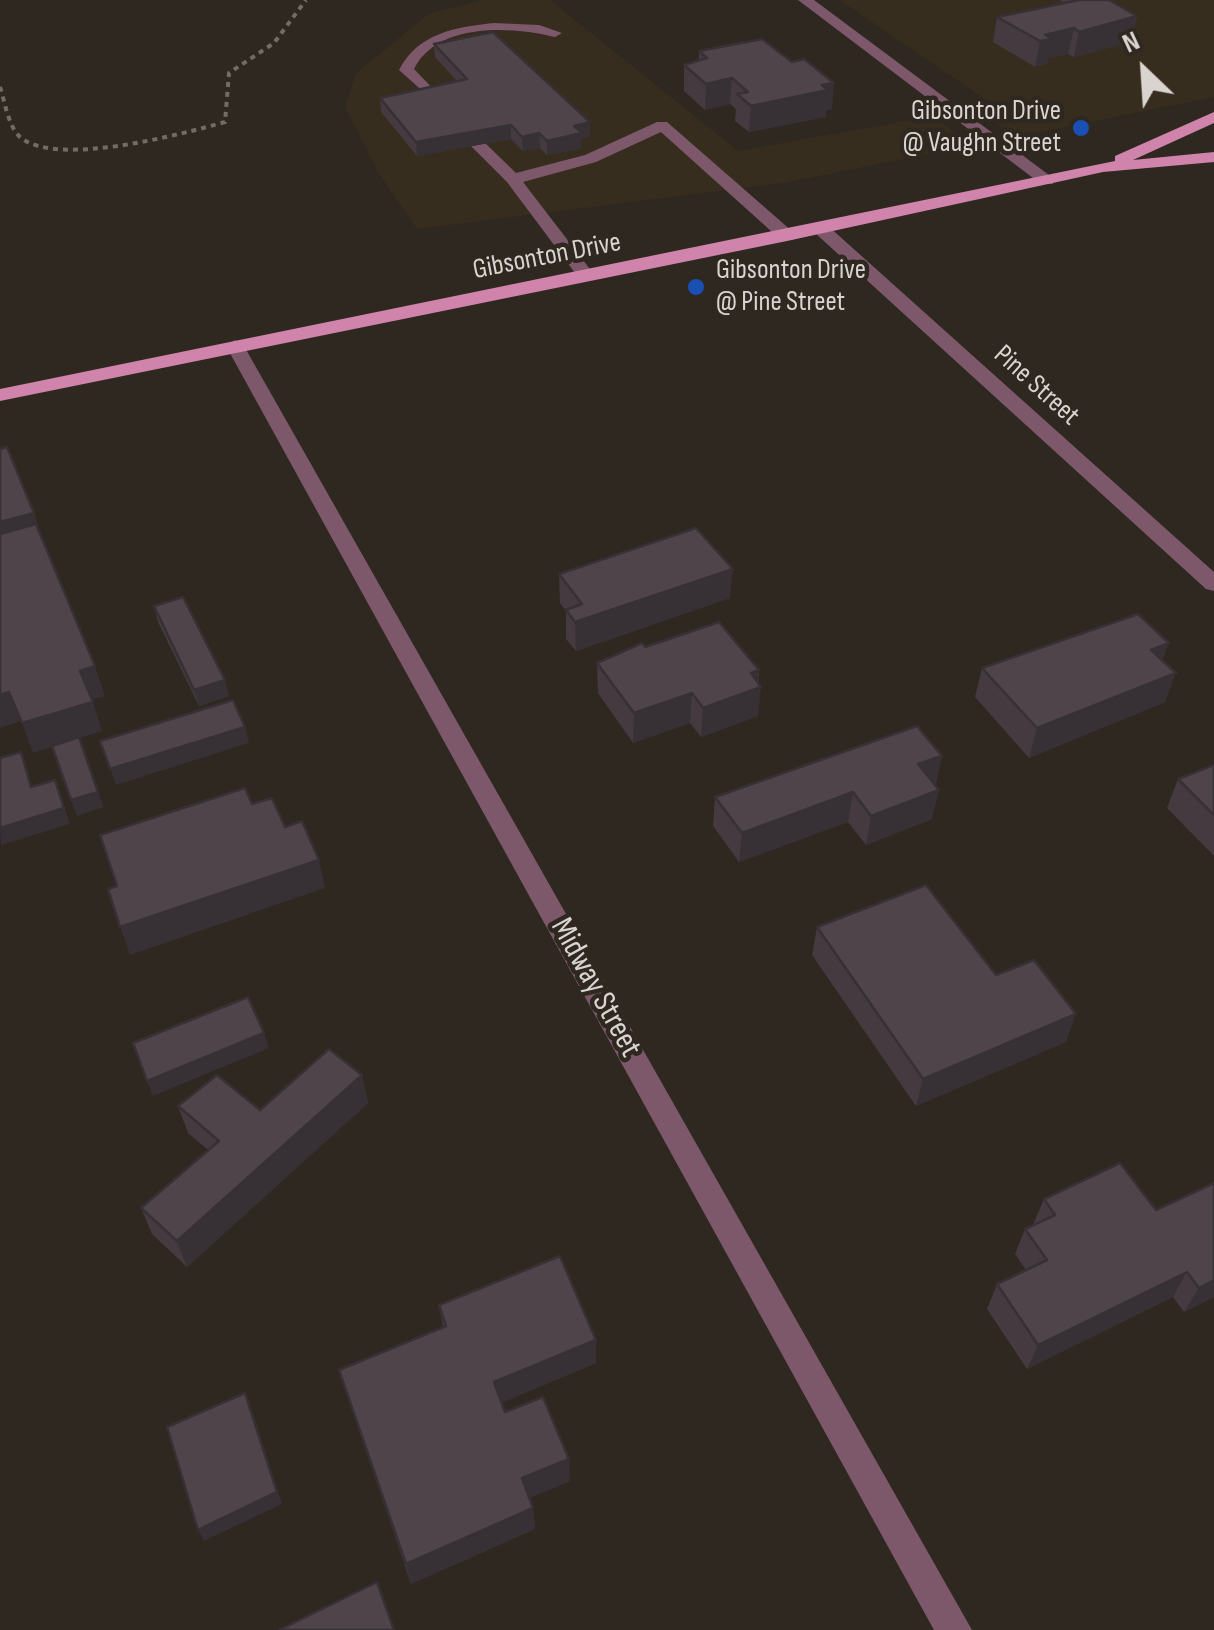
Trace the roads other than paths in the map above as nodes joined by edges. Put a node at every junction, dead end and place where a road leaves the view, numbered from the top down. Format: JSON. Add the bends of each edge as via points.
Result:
{"nodes":[{"id":1,"x":805,"y":0,"type":"edge"},
{"id":2,"x":555,"y":33,"type":"dead end"},
{"id":3,"x":436,"y":99,"type":"edge"},
{"id":4,"x":1214,"y":117,"type":"edge"},
{"id":5,"x":479,"y":146,"type":"edge"},
{"id":6,"x":1214,"y":157,"type":"edge"},
{"id":7,"x":1103,"y":167,"type":"junction"},
{"id":8,"x":513,"y":179,"type":"junction"},
{"id":9,"x":1047,"y":181,"type":"junction"},
{"id":10,"x":820,"y":229,"type":"junction"},
{"id":11,"x":787,"y":236,"type":"junction"},
{"id":12,"x":587,"y":277,"type":"junction"},
{"id":13,"x":236,"y":346,"type":"junction"},
{"id":14,"x":0,"y":395,"type":"edge"},
{"id":15,"x":1214,"y":584,"type":"edge"},
{"id":16,"x":954,"y":1630,"type":"edge"}],
"edges":[{"from":1,"to":9,"type":"street"},
{"from":2,"to":3,"type":"street","via":[[496,26],[420,45],[406,70]]},
{"from":4,"to":7,"type":"main road","name":"Gibsonton Drive"},
{"from":5,"to":8,"type":"street"},
{"from":6,"to":7,"type":"main road","name":"Gibsonton Drive"},
{"from":7,"to":9,"type":"main road","name":"Gibsonton Drive"},
{"from":8,"to":11,"type":"street","via":[[628,144],[662,125]]},
{"from":8,"to":12,"type":"street"},
{"from":9,"to":10,"type":"main road","name":"Gibsonton Drive"},
{"from":10,"to":11,"type":"main road","name":"Gibsonton Drive"},
{"from":10,"to":15,"type":"street","name":"Pine Street"},
{"from":11,"to":12,"type":"main road","name":"Gibsonton Drive"},
{"from":12,"to":13,"type":"main road","name":"Gibsonton Drive"},
{"from":13,"to":14,"type":"main road","name":"Gibsonton Drive"},
{"from":13,"to":16,"type":"street","name":"Midway Street"}]}
